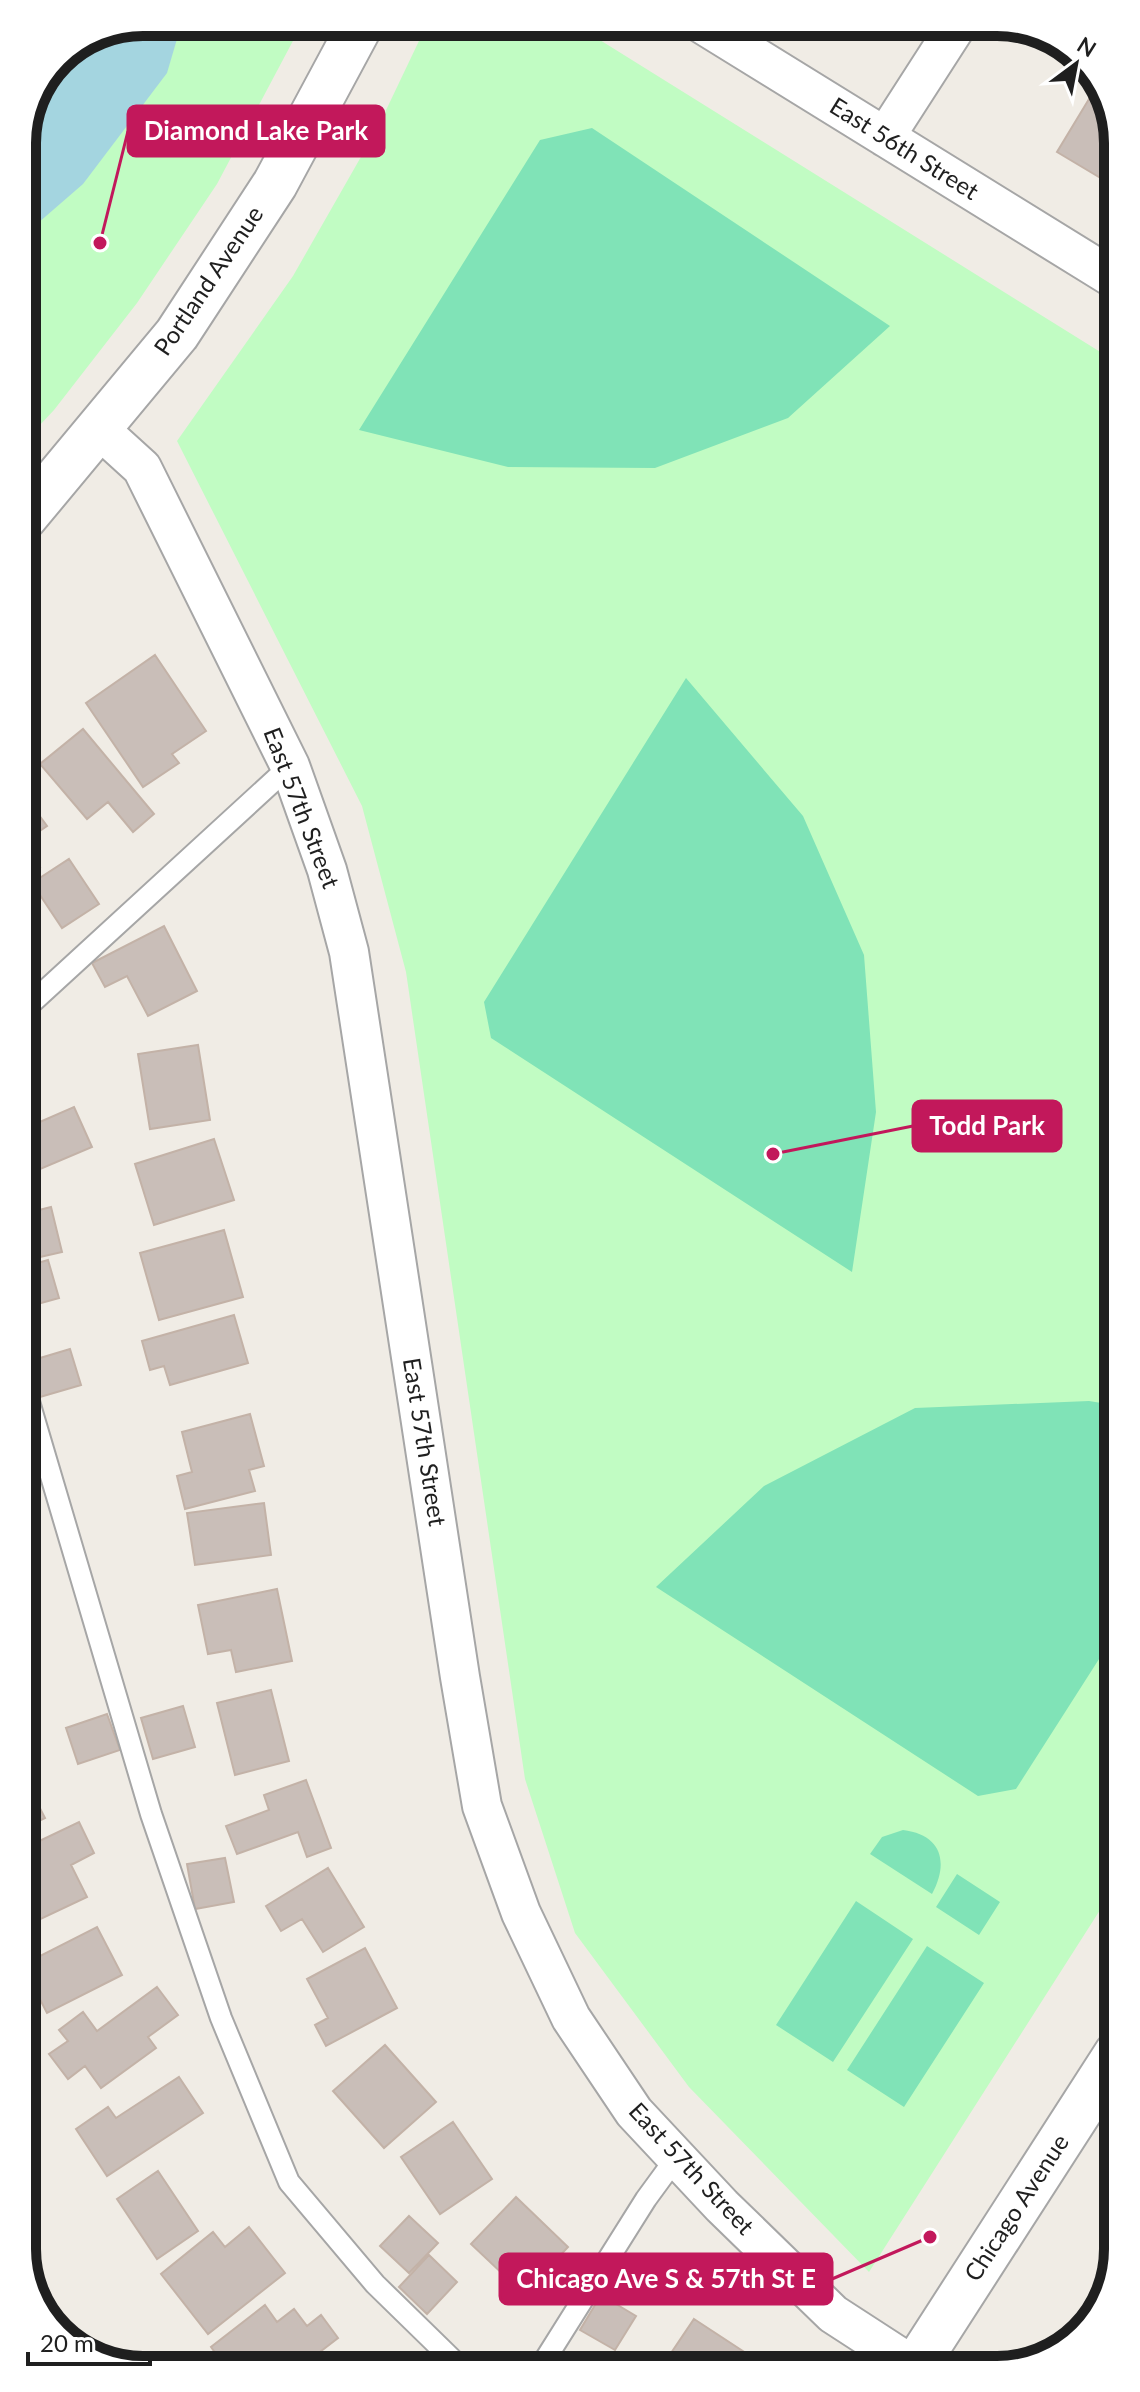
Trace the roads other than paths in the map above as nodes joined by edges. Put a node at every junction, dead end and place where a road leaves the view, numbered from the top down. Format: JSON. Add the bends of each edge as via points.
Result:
{"nodes":[{"id":1,"x":354,"y":36,"type":"edge"},
{"id":2,"x":722,"y":36,"type":"edge"},
{"id":3,"x":950,"y":36,"type":"edge"},
{"id":4,"x":885,"y":137,"type":"junction"},
{"id":5,"x":1104,"y":272,"type":"edge"},
{"id":6,"x":98,"y":428,"type":"junction"},
{"id":7,"x":36,"y":503,"type":"edge"},
{"id":8,"x":290,"y":766,"type":"junction"},
{"id":9,"x":36,"y":999,"type":"edge"},
{"id":10,"x":36,"y":1425,"type":"edge"},
{"id":11,"x":1104,"y":2073,"type":"edge"},
{"id":12,"x":676,"y":2158,"type":"junction"},
{"id":13,"x":449,"y":2356,"type":"edge"},
{"id":14,"x":547,"y":2356,"type":"edge"},
{"id":15,"x":898,"y":2356,"type":"edge"},
{"id":16,"x":922,"y":2356,"type":"edge"}],
"edges":[{"from":1,"to":6,"type":"street","name":"Portland Avenue","via":[[275,184],[177,334]]},
{"from":2,"to":4,"type":"street","name":"East 56th Street"},
{"from":3,"to":4,"type":"street"},
{"from":4,"to":5,"type":"street","name":"East 56th Street"},
{"from":6,"to":7,"type":"street","name":"Portland Avenue"},
{"from":6,"to":8,"type":"street","name":"East 57th Street","via":[[142,468]]},
{"from":8,"to":9,"type":"lane"},
{"from":8,"to":12,"type":"street","name":"East 57th Street","via":[[349,952],[482,1806],[521,1913],[571,2018],[634,2112]]},
{"from":10,"to":13,"type":"lane","via":[[151,1814],[221,2018],[289,2182],[375,2284]]},
{"from":11,"to":16,"type":"street","name":"Chicago Avenue"},
{"from":12,"to":14,"type":"lane"},
{"from":12,"to":15,"type":"street","name":"East 57th Street","via":[[833,2314]]}]}
